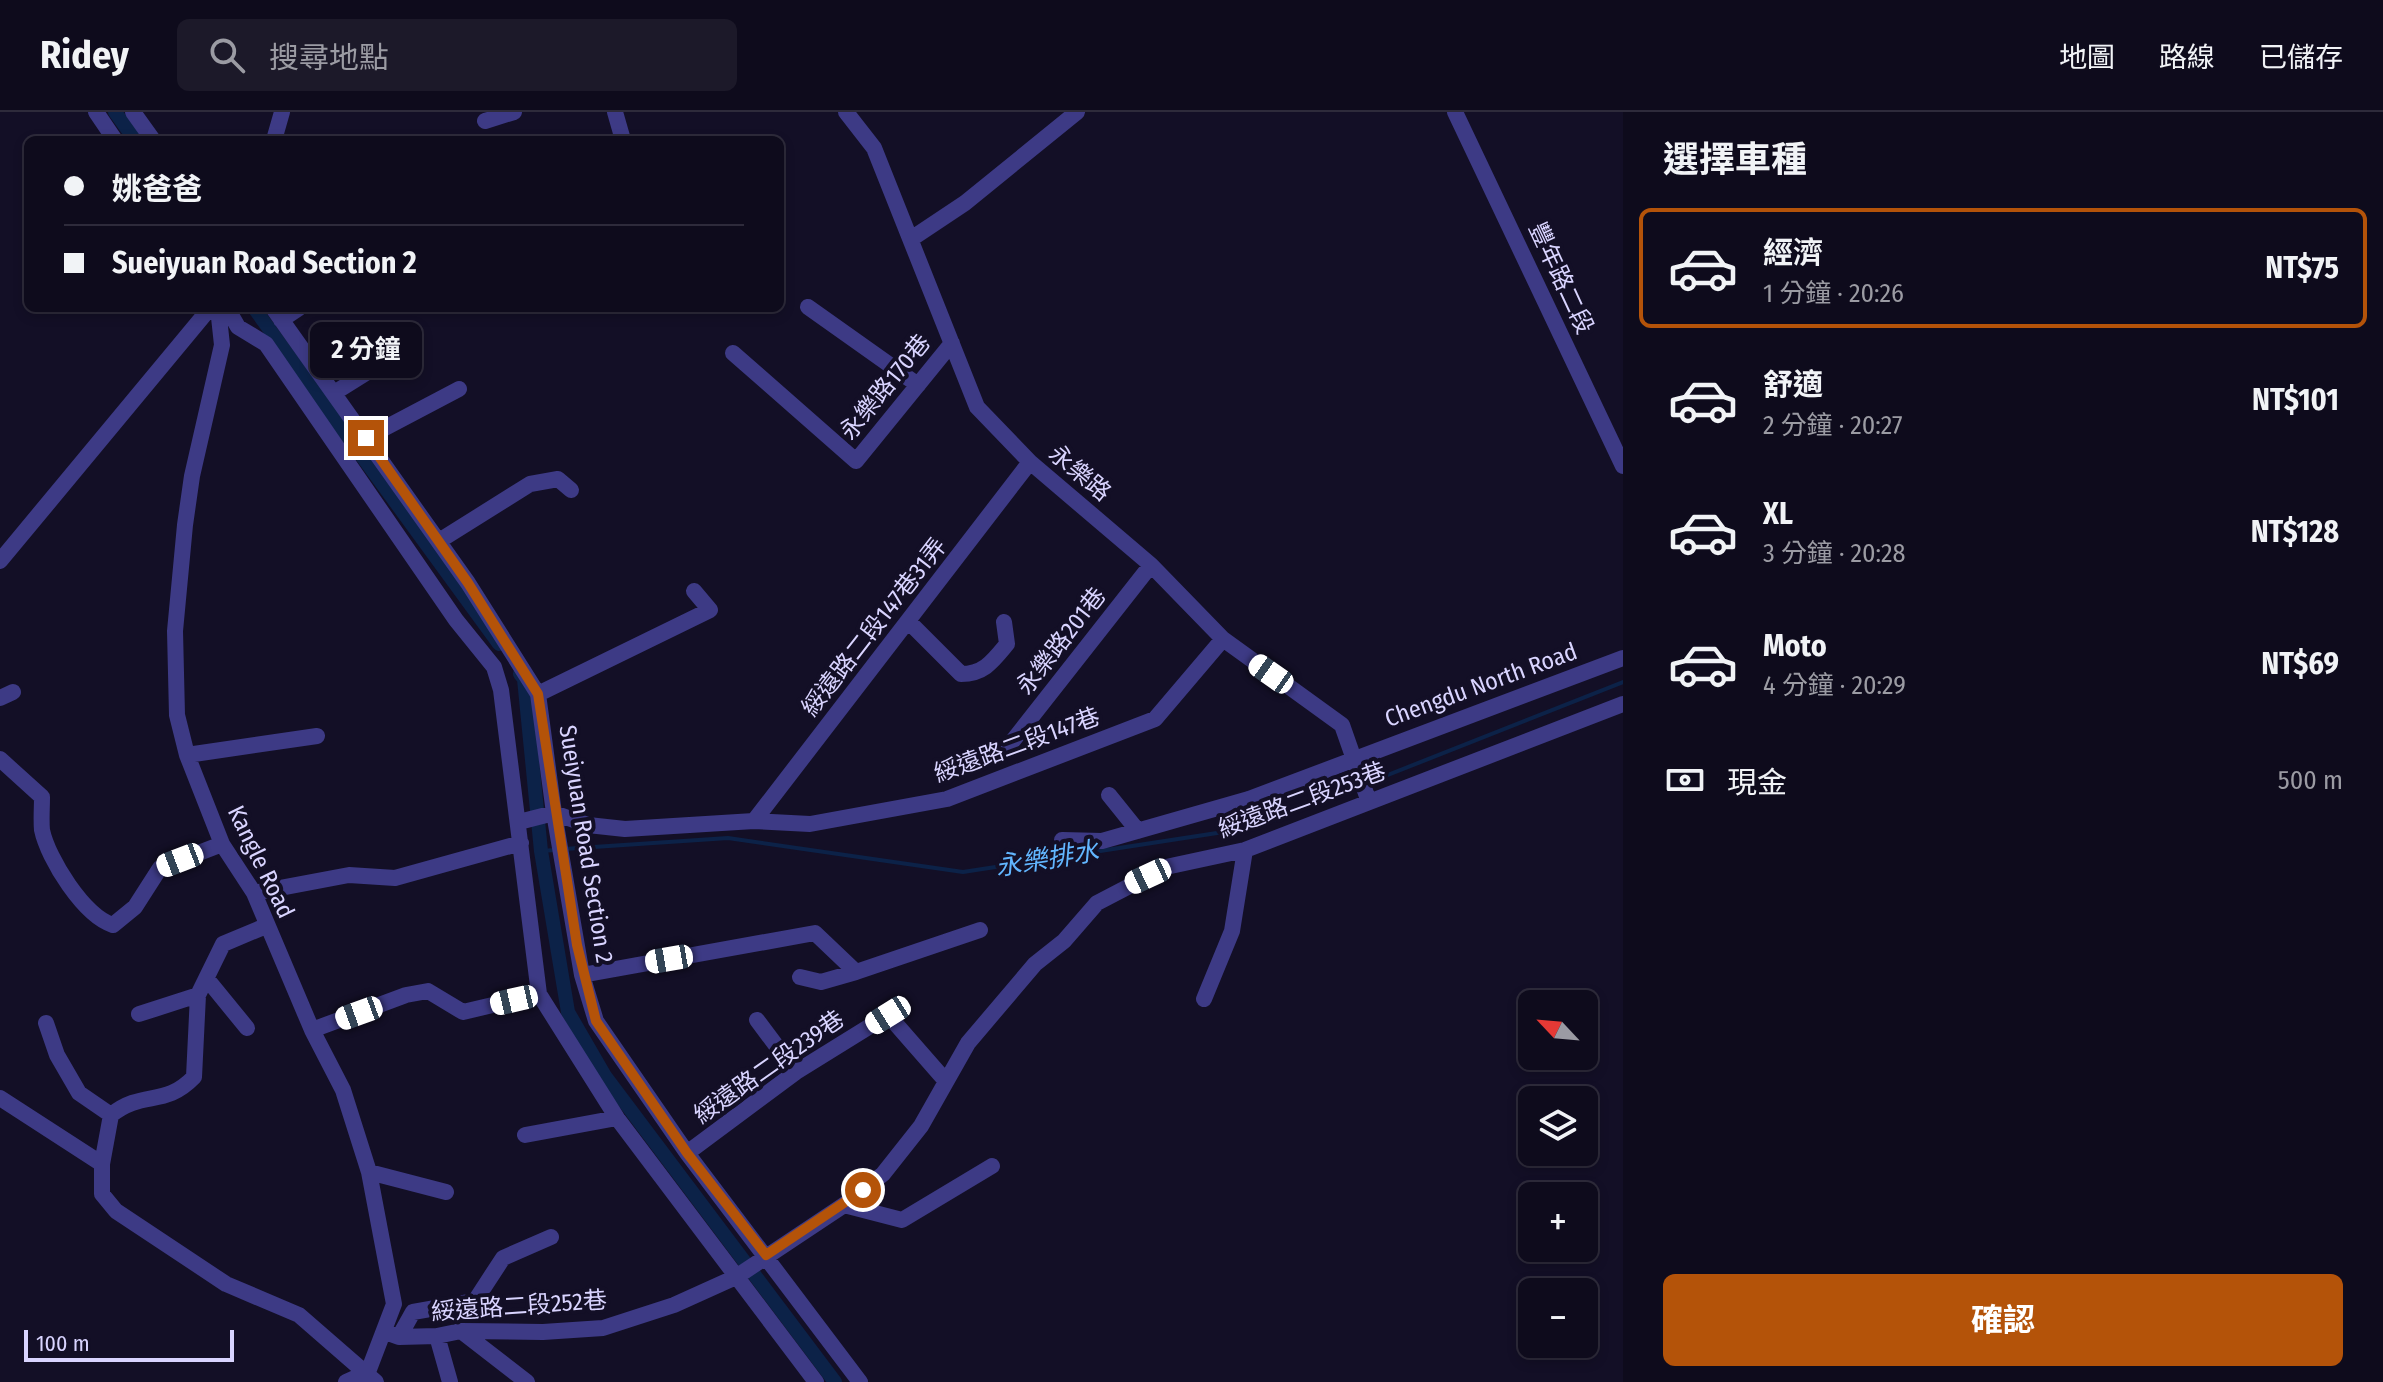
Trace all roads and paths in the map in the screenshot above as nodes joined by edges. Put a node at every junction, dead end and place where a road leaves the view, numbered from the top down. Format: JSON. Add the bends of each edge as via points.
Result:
{"nodes":[{"id":1,"x":96,"y":112,"type":"edge"},
{"id":2,"x":133,"y":112,"type":"edge"},
{"id":3,"x":282,"y":112,"type":"edge"},
{"id":4,"x":514,"y":112,"type":"edge"},
{"id":5,"x":615,"y":112,"type":"edge"},
{"id":6,"x":846,"y":112,"type":"edge"},
{"id":7,"x":1077,"y":112,"type":"edge"},
{"id":8,"x":1455,"y":112,"type":"edge"},
{"id":9,"x":485,"y":121,"type":"dead end"},
{"id":10,"x":112,"y":136,"type":"edge"},
{"id":11,"x":150,"y":136,"type":"edge"},
{"id":12,"x":275,"y":136,"type":"edge"},
{"id":13,"x":622,"y":136,"type":"edge"},
{"id":14,"x":911,"y":239,"type":"junction"},
{"id":15,"x":808,"y":307,"type":"dead end"},
{"id":16,"x":207,"y":312,"type":"edge"},
{"id":17,"x":218,"y":312,"type":"edge"},
{"id":18,"x":229,"y":312,"type":"edge"},
{"id":19,"x":277,"y":314,"type":"edge"},
{"id":20,"x":414,"y":343,"type":"dead end"},
{"id":21,"x":952,"y":343,"type":"junction"},
{"id":22,"x":733,"y":353,"type":"dead end"},
{"id":23,"x":918,"y":385,"type":"junction"},
{"id":24,"x":459,"y":389,"type":"dead end"},
{"id":25,"x":334,"y":393,"type":"junction"},
{"id":26,"x":366,"y":438,"type":"junction"},
{"id":27,"x":1030,"y":462,"type":"junction"},
{"id":28,"x":1623,"y":466,"type":"edge"},
{"id":29,"x":571,"y":490,"type":"dead end"},
{"id":30,"x":439,"y":541,"type":"junction"},
{"id":31,"x":0,"y":561,"type":"edge"},
{"id":32,"x":1151,"y":565,"type":"junction"},
{"id":33,"x":694,"y":591,"type":"dead end"},
{"id":34,"x":909,"y":622,"type":"junction"},
{"id":35,"x":1004,"y":622,"type":"dead end"},
{"id":36,"x":1223,"y":639,"type":"junction"},
{"id":37,"x":1623,"y":658,"type":"edge"},
{"id":38,"x":538,"y":694,"type":"junction"},
{"id":39,"x":1623,"y":704,"type":"edge"},
{"id":40,"x":317,"y":736,"type":"dead end"},
{"id":41,"x":1008,"y":747,"type":"dead end"},
{"id":42,"x":187,"y":755,"type":"junction"},
{"id":43,"x":0,"y":759,"type":"edge"},
{"id":44,"x":1363,"y":780,"type":"junction"},
{"id":45,"x":1109,"y":795,"type":"dead end"},
{"id":46,"x":555,"y":819,"type":"junction"},
{"id":47,"x":754,"y":821,"type":"junction"},
{"id":48,"x":519,"y":822,"type":"junction"},
{"id":49,"x":1138,"y":831,"type":"junction"},
{"id":50,"x":1062,"y":840,"type":"dead end"},
{"id":51,"x":521,"y":843,"type":"junction"},
{"id":52,"x":222,"y":844,"type":"junction"},
{"id":53,"x":1245,"y":850,"type":"junction"},
{"id":54,"x":254,"y":893,"type":"junction"},
{"id":55,"x":266,"y":926,"type":"junction"},
{"id":56,"x":980,"y":930,"type":"dead end"},
{"id":57,"x":856,"y":972,"type":"junction"},
{"id":58,"x":582,"y":975,"type":"junction"},
{"id":59,"x":800,"y":977,"type":"dead end"},
{"id":60,"x":207,"y":979,"type":"junction"},
{"id":61,"x":539,"y":994,"type":"junction"},
{"id":62,"x":198,"y":995,"type":"junction"},
{"id":63,"x":1204,"y":999,"type":"dead end"},
{"id":64,"x":139,"y":1014,"type":"dead end"},
{"id":65,"x":757,"y":1020,"type":"dead end"},
{"id":66,"x":46,"y":1023,"type":"dead end"},
{"id":67,"x":247,"y":1028,"type":"dead end"},
{"id":68,"x":312,"y":1030,"type":"junction"},
{"id":69,"x":796,"y":1072,"type":"junction"},
{"id":70,"x":944,"y":1079,"type":"junction"},
{"id":71,"x":0,"y":1098,"type":"edge"},
{"id":72,"x":111,"y":1115,"type":"junction"},
{"id":73,"x":617,"y":1118,"type":"junction"},
{"id":74,"x":525,"y":1135,"type":"dead end"},
{"id":75,"x":687,"y":1153,"type":"junction"},
{"id":76,"x":102,"y":1164,"type":"junction"},
{"id":77,"x":992,"y":1166,"type":"dead end"},
{"id":78,"x":369,"y":1172,"type":"junction"},
{"id":79,"x":446,"y":1192,"type":"dead end"},
{"id":80,"x":844,"y":1205,"type":"junction"},
{"id":81,"x":551,"y":1237,"type":"dead end"},
{"id":82,"x":766,"y":1255,"type":"junction"},
{"id":83,"x":739,"y":1274,"type":"junction"},
{"id":84,"x":461,"y":1331,"type":"junction"},
{"id":85,"x":392,"y":1334,"type":"junction"},
{"id":86,"x":437,"y":1336,"type":"junction"},
{"id":87,"x":372,"y":1377,"type":"edge"},
{"id":88,"x":346,"y":1382,"type":"edge"},
{"id":89,"x":450,"y":1382,"type":"edge"},
{"id":90,"x":527,"y":1382,"type":"edge"},
{"id":91,"x":816,"y":1382,"type":"edge"},
{"id":92,"x":860,"y":1382,"type":"edge"}],
"edges":[{"from":1,"to":10,"type":"street"},
{"from":2,"to":11,"type":"street"},
{"from":3,"to":12,"type":"street"},
{"from":4,"to":9,"type":"street"},
{"from":5,"to":13,"type":"street"},
{"from":6,"to":14,"type":"street","name":"永樂路","via":[[874,148]]},
{"from":7,"to":14,"type":"street","via":[[965,203]]},
{"from":8,"to":28,"type":"street","name":"豐年路二段"},
{"from":14,"to":21,"type":"street","name":"永樂路"},
{"from":15,"to":23,"type":"street"},
{"from":16,"to":31,"type":"street"},
{"from":17,"to":42,"type":"street","name":"Kangle Road","via":[[222,345],[192,476],[175,631],[177,715]]},
{"from":18,"to":48,"type":"street","via":[[238,327],[266,344],[494,667]]},
{"from":19,"to":25,"type":"street","name":"Sueiyuan Road Section 2"},
{"from":20,"to":25,"type":"street"},
{"from":21,"to":23,"type":"street","name":"永樂路170巷"},
{"from":21,"to":27,"type":"street","name":"永樂路","via":[[977,407]]},
{"from":22,"to":23,"type":"street","name":"永樂路170巷","via":[[856,461]]},
{"from":24,"to":26,"type":"street"},
{"from":25,"to":26,"type":"street","name":"Sueiyuan Road Section 2"},
{"from":26,"to":30,"type":"street","name":"Sueiyuan Road Section 2"},
{"from":27,"to":32,"type":"street","name":"永樂路"},
{"from":27,"to":34,"type":"street","name":"綏遠路二段147巷31弄"},
{"from":29,"to":30,"type":"street","via":[[558,479],[530,484]]},
{"from":30,"to":38,"type":"street","name":"Sueiyuan Road Section 2"},
{"from":32,"to":36,"type":"street","name":"永樂路"},
{"from":32,"to":41,"type":"street","name":"永樂路201巷"},
{"from":33,"to":38,"type":"street","via":[[710,610]]},
{"from":34,"to":35,"type":"street","via":[[961,674],[975,674],[991,665],[1007,644]]},
{"from":34,"to":47,"type":"street","name":"綏遠路二段147巷31弄"},
{"from":36,"to":44,"type":"street","name":"永樂路","via":[[1342,725]]},
{"from":36,"to":47,"type":"street","name":"綏遠路二段147巷","via":[[1155,719],[947,799],[810,824]]},
{"from":37,"to":44,"type":"street","name":"Chengdu North Road"},
{"from":38,"to":46,"type":"street","name":"Sueiyuan Road Section 2"},
{"from":39,"to":44,"type":"street","name":"綏遠路二段253巷"},
{"from":40,"to":42,"type":"street"},
{"from":42,"to":52,"type":"street","name":"Kangle Road"},
{"from":43,"to":52,"type":"street","via":[[42,797],[42,828],[52,858],[100,921],[113,925],[126,917],[160,868]]},
{"from":44,"to":49,"type":"street","via":[[1249,799]]},
{"from":44,"to":53,"type":"street","name":"綏遠路二段253巷"},
{"from":45,"to":49,"type":"street"},
{"from":46,"to":47,"type":"street","name":"綏遠路二段147巷","via":[[625,829]]},
{"from":46,"to":48,"type":"street"},
{"from":46,"to":58,"type":"street","name":"Sueiyuan Road Section 2"},
{"from":48,"to":51,"type":"street"},
{"from":49,"to":50,"type":"street","via":[[1102,841]]},
{"from":51,"to":54,"type":"street","via":[[395,878],[349,875]]},
{"from":51,"to":61,"type":"street"},
{"from":52,"to":54,"type":"street","name":"Kangle Road"},
{"from":53,"to":63,"type":"street","via":[[1232,931]]},
{"from":53,"to":70,"type":"street","name":"綏遠路二段253巷","via":[[1166,867],[1097,903],[1035,964]]},
{"from":54,"to":55,"type":"street","name":"Kangle Road"},
{"from":55,"to":60,"type":"street","via":[[223,944]]},
{"from":55,"to":68,"type":"street","name":"Kangle Road"},
{"from":56,"to":57,"type":"street"},
{"from":57,"to":58,"type":"street","via":[[815,933]]},
{"from":57,"to":59,"type":"street","via":[[821,982]]},
{"from":58,"to":75,"type":"street","name":"Sueiyuan Road Section 2","via":[[596,1021]]},
{"from":60,"to":62,"type":"street"},
{"from":60,"to":67,"type":"street"},
{"from":61,"to":68,"type":"street","via":[[463,1012],[428,991]]},
{"from":61,"to":73,"type":"street"},
{"from":62,"to":64,"type":"street"},
{"from":62,"to":72,"type":"street","via":[[194,1077],[177,1094],[128,1102]]},
{"from":65,"to":69,"type":"street"},
{"from":66,"to":72,"type":"street","via":[[79,1093]]},
{"from":68,"to":78,"type":"street","name":"Kangle Road","via":[[343,1090]]},
{"from":69,"to":70,"type":"street","name":"綏遠路二段239巷","via":[[888,1015]]},
{"from":69,"to":75,"type":"street","name":"綏遠路二段239巷"},
{"from":70,"to":80,"type":"street","name":"綏遠路二段253巷","via":[[921,1126],[883,1174]]},
{"from":71,"to":76,"type":"street"},
{"from":72,"to":76,"type":"street"},
{"from":73,"to":74,"type":"street"},
{"from":73,"to":83,"type":"street"},
{"from":75,"to":82,"type":"street","name":"Sueiyuan Road Section 2"},
{"from":76,"to":87,"type":"street","via":[[102,1194],[116,1211],[226,1284],[299,1315]]},
{"from":77,"to":80,"type":"street","via":[[902,1220]]},
{"from":78,"to":79,"type":"street"},
{"from":78,"to":85,"type":"street","name":"Kangle Road","via":[[394,1304]]},
{"from":80,"to":82,"type":"street","name":"綏遠路二段253巷"},
{"from":81,"to":85,"type":"street","via":[[503,1258],[475,1301],[413,1312]]},
{"from":82,"to":83,"type":"street","name":"綏遠路二段252巷"},
{"from":82,"to":92,"type":"street","name":"Sueiyuan Road Section 2"},
{"from":83,"to":84,"type":"street","name":"綏遠路二段252巷","via":[[674,1305],[603,1328]]},
{"from":83,"to":91,"type":"street"},
{"from":84,"to":86,"type":"street","name":"綏遠路二段252巷"},
{"from":84,"to":90,"type":"street"},
{"from":85,"to":86,"type":"street","name":"綏遠路二段252巷"},
{"from":85,"to":87,"type":"street","name":"Kangle Road"},
{"from":86,"to":89,"type":"street"},
{"from":87,"to":88,"type":"street"}]}
